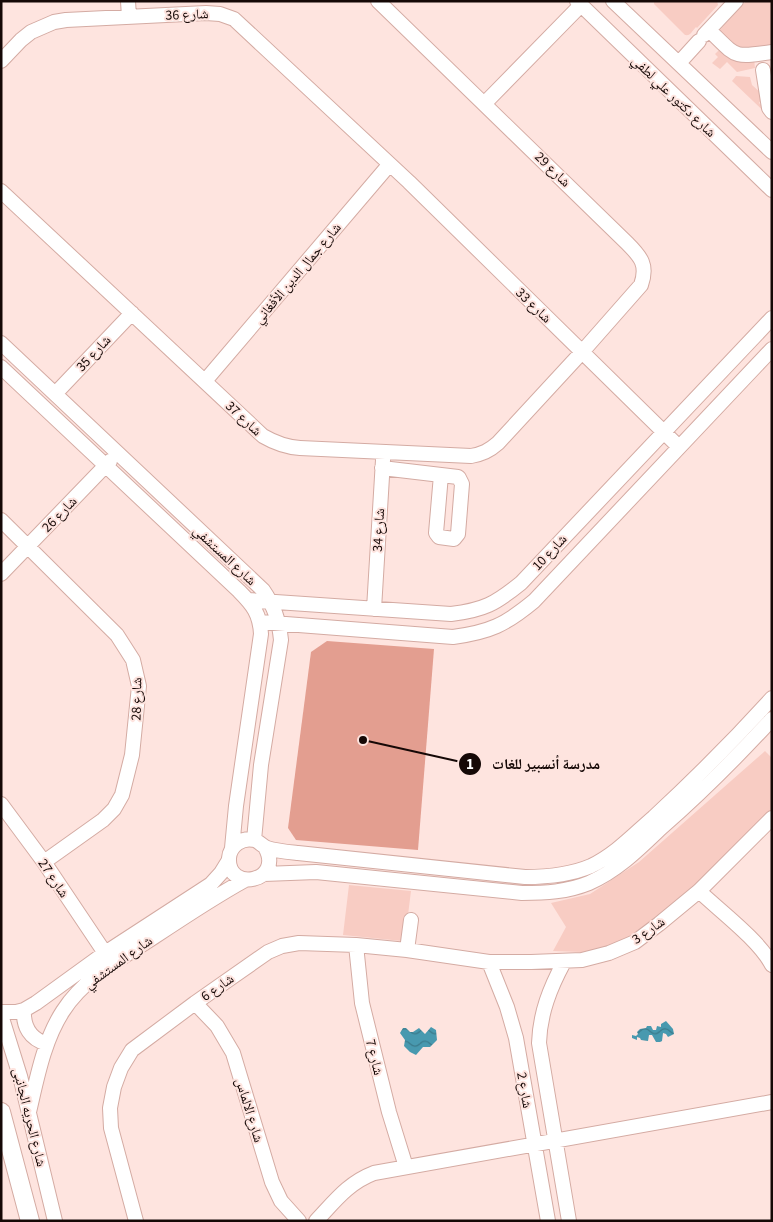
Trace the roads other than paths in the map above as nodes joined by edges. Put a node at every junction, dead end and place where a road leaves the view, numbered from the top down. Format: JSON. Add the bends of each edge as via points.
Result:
{"nodes":[{"id":1,"x":128,"y":1,"type":"edge"},
{"id":2,"x":378,"y":1,"type":"edge"},
{"id":3,"x":613,"y":1,"type":"edge"},
{"id":4,"x":736,"y":1,"type":"edge"},
{"id":5,"x":579,"y":3,"type":"edge"},
{"id":6,"x":129,"y":16,"type":"junction"},
{"id":7,"x":704,"y":35,"type":"junction"},
{"id":8,"x":772,"y":52,"type":"edge"},
{"id":9,"x":1,"y":61,"type":"edge"},
{"id":10,"x":679,"y":63,"type":"junction"},
{"id":11,"x":763,"y":70,"type":"dead end"},
{"id":12,"x":485,"y":103,"type":"junction"},
{"id":13,"x":772,"y":112,"type":"edge"},
{"id":14,"x":772,"y":152,"type":"edge"},
{"id":15,"x":389,"y":165,"type":"junction"},
{"id":16,"x":772,"y":190,"type":"edge"},
{"id":17,"x":1,"y":191,"type":"edge"},
{"id":18,"x":132,"y":313,"type":"junction"},
{"id":19,"x":772,"y":318,"type":"edge"},
{"id":20,"x":1,"y":343,"type":"edge"},
{"id":21,"x":772,"y":349,"type":"edge"},
{"id":22,"x":582,"y":352,"type":"junction"},
{"id":23,"x":1,"y":367,"type":"edge"},
{"id":24,"x":205,"y":381,"type":"junction"},
{"id":25,"x":55,"y":394,"type":"junction"},
{"id":26,"x":664,"y":432,"type":"junction"},
{"id":27,"x":679,"y":446,"type":"junction"},
{"id":28,"x":383,"y":452,"type":"junction"},
{"id":29,"x":118,"y":453,"type":"junction"},
{"id":30,"x":105,"y":466,"type":"junction"},
{"id":31,"x":382,"y":468,"type":"junction"},
{"id":32,"x":441,"y":474,"type":"dead end"},
{"id":33,"x":1,"y":520,"type":"edge"},
{"id":34,"x":28,"y":546,"type":"junction"},
{"id":35,"x":1,"y":574,"type":"edge"},
{"id":36,"x":248,"y":600,"type":"junction"},
{"id":37,"x":271,"y":602,"type":"junction"},
{"id":38,"x":367,"y":608,"type":"junction"},
{"id":39,"x":395,"y":610,"type":"junction"},
{"id":40,"x":260,"y":622,"type":"junction"},
{"id":41,"x":279,"y":624,"type":"junction"},
{"id":42,"x":360,"y":630,"type":"junction"},
{"id":43,"x":394,"y":633,"type":"junction"},
{"id":44,"x":772,"y":698,"type":"edge"},
{"id":45,"x":772,"y":719,"type":"edge"},
{"id":46,"x":755,"y":726,"type":"junction"},
{"id":47,"x":1,"y":804,"type":"edge"},
{"id":48,"x":772,"y":818,"type":"edge"},
{"id":49,"x":260,"y":844,"type":"junction"},
{"id":50,"x":231,"y":854,"type":"junction"},
{"id":51,"x":44,"y":862,"type":"junction"},
{"id":52,"x":264,"y":874,"type":"junction"},
{"id":53,"x":245,"y":880,"type":"junction"},
{"id":54,"x":699,"y":891,"type":"junction"},
{"id":55,"x":411,"y":920,"type":"dead end"},
{"id":56,"x":356,"y":946,"type":"junction"},
{"id":57,"x":406,"y":950,"type":"junction"},
{"id":58,"x":105,"y":952,"type":"junction"},
{"id":59,"x":489,"y":962,"type":"junction"},
{"id":60,"x":564,"y":962,"type":"junction"},
{"id":61,"x":772,"y":965,"type":"edge"},
{"id":62,"x":195,"y":1002,"type":"junction"},
{"id":63,"x":24,"y":1010,"type":"junction"},
{"id":64,"x":1,"y":1014,"type":"edge"},
{"id":65,"x":48,"y":1044,"type":"junction"},
{"id":66,"x":772,"y":1102,"type":"edge"},
{"id":67,"x":1,"y":1112,"type":"edge"},
{"id":68,"x":29,"y":1112,"type":"junction"},
{"id":69,"x":555,"y":1141,"type":"junction"},
{"id":70,"x":535,"y":1144,"type":"junction"},
{"id":71,"x":406,"y":1167,"type":"junction"},
{"id":72,"x":30,"y":1221,"type":"edge"},
{"id":73,"x":55,"y":1221,"type":"edge"},
{"id":74,"x":136,"y":1221,"type":"edge"},
{"id":75,"x":299,"y":1221,"type":"edge"},
{"id":76,"x":316,"y":1221,"type":"edge"},
{"id":77,"x":548,"y":1221,"type":"edge"},
{"id":78,"x":569,"y":1221,"type":"edge"}],
"edges":[{"from":1,"to":6,"type":"street"},
{"from":2,"to":12,"type":"street","name":"شارع 29"},
{"from":3,"to":10,"type":"street","name":"شارع دكتور علي لطفي"},
{"from":4,"to":7,"type":"street"},
{"from":5,"to":12,"type":"street"},
{"from":5,"to":16,"type":"street","name":"شارع دكتور علي لطفي"},
{"from":6,"to":9,"type":"street","name":"شارع 36","via":[[54,22],[31,32]]},
{"from":6,"to":15,"type":"street","name":"شارع 36","via":[[206,13],[234,19]]},
{"from":7,"to":8,"type":"street","via":[[736,54]]},
{"from":7,"to":10,"type":"street"},
{"from":10,"to":14,"type":"street","name":"شارع دكتور علي لطفي"},
{"from":11,"to":13,"type":"street"},
{"from":12,"to":22,"type":"street","name":"شارع 29","via":[[628,243],[643,262],[641,285]]},
{"from":15,"to":22,"type":"street","name":"شارع 33"},
{"from":15,"to":24,"type":"street","name":"شارع جمال الدين الأفغاني"},
{"from":17,"to":18,"type":"street","name":"شارع 37"},
{"from":18,"to":24,"type":"street","name":"شارع 37"},
{"from":18,"to":25,"type":"street","name":"شارع 35"},
{"from":19,"to":26,"type":"street","name":"شارع 10"},
{"from":20,"to":25,"type":"street","name":"شارع المستشفي"},
{"from":21,"to":27,"type":"street","name":"شارع 10"},
{"from":22,"to":26,"type":"street","name":"شارع 33"},
{"from":22,"to":28,"type":"street","name":"شارع 37","via":[[490,450],[471,456]]},
{"from":23,"to":30,"type":"street","name":"شارع المستشفي"},
{"from":24,"to":28,"type":"street","name":"شارع 37","via":[[274,443],[286,447]]},
{"from":25,"to":29,"type":"street","name":"شارع المستشفي"},
{"from":26,"to":27,"type":"street","name":"شارع 33"},
{"from":26,"to":39,"type":"street","name":"شارع 10","via":[[506,596],[470,612],[450,614]]},
{"from":27,"to":43,"type":"street","name":"شارع 10","via":[[534,601],[517,615],[497,628],[476,634],[453,637]]},
{"from":28,"to":31,"type":"street","name":"شارع 34"},
{"from":29,"to":30,"type":"street","name":"شارع 26"},
{"from":29,"to":37,"type":"street","name":"شارع المستشفي","via":[[263,590]]},
{"from":30,"to":34,"type":"street","name":"شارع 26"},
{"from":30,"to":36,"type":"street","name":"شارع المستشفي"},
{"from":31,"to":32,"type":"street"},
{"from":31,"to":38,"type":"street","name":"شارع 34"},
{"from":33,"to":34,"type":"street","name":"شارع 28"},
{"from":34,"to":35,"type":"street","name":"شارع 26"},
{"from":34,"to":51,"type":"street","name":"شارع 28","via":[[117,635],[133,660],[139,686],[132,755],[122,796],[103,820]]},
{"from":36,"to":37,"type":"street","name":"شارع 10"},
{"from":36,"to":40,"type":"street","name":"شارع المستشفي"},
{"from":37,"to":38,"type":"street","name":"شارع 10"},
{"from":37,"to":41,"type":"street","name":"شارع المستشفي"},
{"from":38,"to":39,"type":"street","name":"شارع 10"},
{"from":38,"to":42,"type":"street","name":"شارع 34"},
{"from":39,"to":43,"type":"street"},
{"from":40,"to":41,"type":"street","name":"شارع 10"},
{"from":40,"to":50,"type":"street"},
{"from":41,"to":42,"type":"street","name":"شارع 10"},
{"from":41,"to":49,"type":"street","name":"شارع المستشفي","via":[[281,640],[261,766]]},
{"from":42,"to":43,"type":"street","name":"شارع 10"},
{"from":44,"to":46,"type":"street"},
{"from":45,"to":46,"type":"street"},
{"from":46,"to":49,"type":"street","via":[[620,848],[575,872],[558,876],[525,876],[314,856]]},
{"from":46,"to":52,"type":"street","via":[[692,800],[618,866],[572,888],[522,893],[316,872]]},
{"from":47,"to":51,"type":"street","name":"شارع 27"},
{"from":48,"to":54,"type":"street","name":"شارع 3"},
{"from":49,"to":50,"type":"street","via":[[239,842]]},
{"from":49,"to":52,"type":"street","via":[[270,858]]},
{"from":50,"to":53,"type":"street","via":[[232,870]]},
{"from":50,"to":58,"type":"street","name":"شارع المستشفي","via":[[211,884]]},
{"from":51,"to":58,"type":"street","name":"شارع 27"},
{"from":52,"to":53,"type":"street"},
{"from":53,"to":65,"type":"street","name":"شارع المستشفي","via":[[92,979],[63,1011]]},
{"from":54,"to":60,"type":"street","name":"شارع 3","via":[[634,942],[609,953]]},
{"from":54,"to":61,"type":"street","via":[[758,945]]},
{"from":55,"to":57,"type":"street"},
{"from":56,"to":57,"type":"street","name":"شارع 6"},
{"from":56,"to":62,"type":"street","name":"شارع 6","via":[[300,943],[277,948]]},
{"from":56,"to":71,"type":"street","name":"شارع 7","via":[[362,1003]]},
{"from":57,"to":59,"type":"street","name":"شارع 6"},
{"from":58,"to":63,"type":"street","name":"شارع المستشفي"},
{"from":59,"to":60,"type":"street","name":"شارع 3"},
{"from":59,"to":70,"type":"street","name":"شارع 2","via":[[514,1030]]},
{"from":60,"to":69,"type":"street","name":"شارع 2","via":[[548,993],[539,1043]]},
{"from":62,"to":74,"type":"street","name":"شارع 6","via":[[132,1050],[114,1087],[110,1108],[112,1128]]},
{"from":62,"to":75,"type":"street","name":"شارع الالماس","via":[[217,1026],[233,1053],[272,1182],[281,1200]]},
{"from":63,"to":64,"type":"street"},
{"from":63,"to":65,"type":"street","via":[[28,1032]]},
{"from":64,"to":68,"type":"street","name":"شارع الحريه الجانبى"},
{"from":65,"to":68,"type":"street","name":"شارع المستشفي"},
{"from":66,"to":69,"type":"street"},
{"from":67,"to":72,"type":"main road"},
{"from":68,"to":73,"type":"street","name":"شارع الحريه الجانبى"},
{"from":69,"to":70,"type":"street"},
{"from":69,"to":78,"type":"street","name":"شارع 2"},
{"from":70,"to":71,"type":"street"},
{"from":70,"to":77,"type":"street","name":"شارع 2"},
{"from":71,"to":76,"type":"street","via":[[361,1178],[349,1186]]}]}
